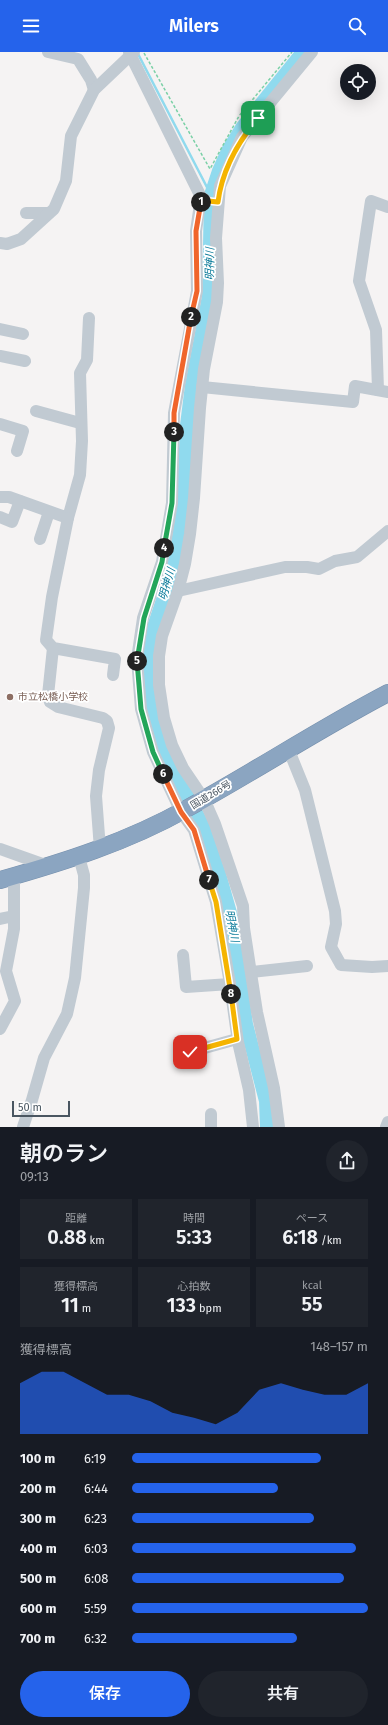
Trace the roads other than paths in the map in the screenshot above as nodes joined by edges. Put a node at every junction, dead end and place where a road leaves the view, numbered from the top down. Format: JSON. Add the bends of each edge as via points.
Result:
{"nodes":[{"id":1,"x":48,"y":52,"type":"edge"},
{"id":2,"x":312,"y":52,"type":"edge"},
{"id":3,"x":134,"y":53,"type":"edge"},
{"id":4,"x":94,"y":90,"type":"junction"},
{"id":5,"x":211,"y":200,"type":"junction"},
{"id":6,"x":388,"y":207,"type":"edge"},
{"id":7,"x":26,"y":213,"type":"dead end"},
{"id":8,"x":49,"y":213,"type":"junction"},
{"id":9,"x":2,"y":247,"type":"edge"},
{"id":10,"x":89,"y":318,"type":"dead end"},
{"id":11,"x":0,"y":328,"type":"edge"},
{"id":12,"x":23,"y":334,"type":"dead end"},
{"id":13,"x":0,"y":356,"type":"edge"},
{"id":14,"x":25,"y":361,"type":"dead end"},
{"id":15,"x":202,"y":387,"type":"junction"},
{"id":16,"x":383,"y":391,"type":"edge"},
{"id":17,"x":36,"y":411,"type":"dead end"},
{"id":18,"x":80,"y":422,"type":"junction"},
{"id":19,"x":0,"y":424,"type":"edge"},
{"id":20,"x":17,"y":451,"type":"dead end"},
{"id":21,"x":0,"y":497,"type":"edge"},
{"id":22,"x":20,"y":501,"type":"junction"},
{"id":23,"x":49,"y":512,"type":"junction"},
{"id":24,"x":0,"y":517,"type":"edge"},
{"id":25,"x":68,"y":518,"type":"junction"},
{"id":26,"x":388,"y":531,"type":"edge"},
{"id":27,"x":40,"y":539,"type":"dead end"},
{"id":28,"x":178,"y":591,"type":"junction"},
{"id":29,"x":53,"y":648,"type":"junction"},
{"id":30,"x":113,"y":676,"type":"dead end"},
{"id":31,"x":388,"y":693,"type":"edge"},
{"id":32,"x":288,"y":748,"type":"junction"},
{"id":33,"x":193,"y":806,"type":"junction"},
{"id":34,"x":100,"y":848,"type":"junction"},
{"id":35,"x":0,"y":849,"type":"edge"},
{"id":36,"x":79,"y":857,"type":"junction"},
{"id":37,"x":48,"y":866,"type":"junction"},
{"id":38,"x":7,"y":878,"type":"edge"},
{"id":39,"x":14,"y":916,"type":"junction"},
{"id":40,"x":0,"y":919,"type":"edge"},
{"id":41,"x":183,"y":955,"type":"dead end"},
{"id":42,"x":307,"y":966,"type":"dead end"},
{"id":43,"x":388,"y":966,"type":"edge"},
{"id":44,"x":252,"y":972,"type":"junction"},
{"id":45,"x":230,"y":984,"type":"junction"},
{"id":46,"x":0,"y":1029,"type":"edge"},
{"id":47,"x":237,"y":1039,"type":"junction"},
{"id":48,"x":190,"y":1052,"type":"dead end"},
{"id":49,"x":211,"y":1114,"type":"dead end"},
{"id":50,"x":388,"y":1122,"type":"edge"},
{"id":51,"x":23,"y":1127,"type":"edge"},
{"id":52,"x":211,"y":1127,"type":"edge"},
{"id":53,"x":253,"y":1127,"type":"edge"},
{"id":54,"x":279,"y":1127,"type":"edge"},
{"id":55,"x":386,"y":1127,"type":"edge"}],
"edges":[{"from":1,"to":4,"type":"street","via":[[78,59]]},
{"from":2,"to":5,"type":"street","via":[[242,137]]},
{"from":3,"to":4,"type":"street"},
{"from":3,"to":5,"type":"street"},
{"from":4,"to":8,"type":"street","via":[[71,136],[66,181],[54,209]]},
{"from":5,"to":15,"type":"street","via":[[218,283]]},
{"from":5,"to":33,"type":"street","via":[[196,231],[197,291],[174,413],[172,503],[162,562],[144,618],[137,659],[141,709],[153,752]]},
{"from":6,"to":16,"type":"street","via":[[370,201],[359,281],[376,330]]},
{"from":7,"to":8,"type":"street"},
{"from":8,"to":9,"type":"street","via":[[20,239]]},
{"from":10,"to":18,"type":"street","via":[[87,360],[80,374]]},
{"from":11,"to":12,"type":"street"},
{"from":13,"to":14,"type":"street"},
{"from":15,"to":16,"type":"street","via":[[353,402],[355,386]]},
{"from":15,"to":28,"type":"street","via":[[194,498],[185,564]]},
{"from":17,"to":18,"type":"street"},
{"from":18,"to":25,"type":"street","via":[[80,475]]},
{"from":19,"to":20,"type":"street","via":[[23,431]]},
{"from":21,"to":22,"type":"street"},
{"from":22,"to":23,"type":"street"},
{"from":22,"to":24,"type":"street","via":[[12,522]]},
{"from":23,"to":25,"type":"street"},
{"from":23,"to":27,"type":"street"},
{"from":25,"to":29,"type":"street","via":[[46,640]]},
{"from":26,"to":28,"type":"street","via":[[357,557],[336,561],[319,569],[285,567]]},
{"from":28,"to":33,"type":"street","via":[[162,636],[159,685],[164,718],[183,768]]},
{"from":29,"to":30,"type":"street","via":[[115,659]]},
{"from":29,"to":34,"type":"street","via":[[48,695],[50,702],[103,718],[109,728],[96,796]]},
{"from":31,"to":32,"type":"highway","name":"国道266号"},
{"from":32,"to":33,"type":"highway","name":"国道266号"},
{"from":32,"to":43,"type":"street","via":[[305,790],[335,911],[336,924],[331,947],[341,965]]},
{"from":33,"to":34,"type":"highway","name":"国道266号","via":[[128,838]]},
{"from":33,"to":44,"type":"street","via":[[215,824],[242,906]]},
{"from":33,"to":45,"type":"street","via":[[194,830],[216,902]]},
{"from":34,"to":36,"type":"highway","name":"国道266号"},
{"from":35,"to":37,"type":"street"},
{"from":36,"to":37,"type":"highway","name":"国道266号"},
{"from":36,"to":51,"type":"street","via":[[84,875],[84,888],[75,978],[67,1014],[44,1058]]},
{"from":37,"to":38,"type":"highway","name":"国道266号"},
{"from":38,"to":39,"type":"street"},
{"from":39,"to":40,"type":"street"},
{"from":39,"to":46,"type":"street","via":[[6,971],[15,1001]]},
{"from":41,"to":45,"type":"street","via":[[186,986]]},
{"from":42,"to":44,"type":"street"},
{"from":44,"to":54,"type":"street"},
{"from":45,"to":47,"type":"street"},
{"from":47,"to":48,"type":"street"},
{"from":47,"to":53,"type":"street","via":[[249,1090]]},
{"from":49,"to":52,"type":"street"},
{"from":50,"to":55,"type":"street"}]}
